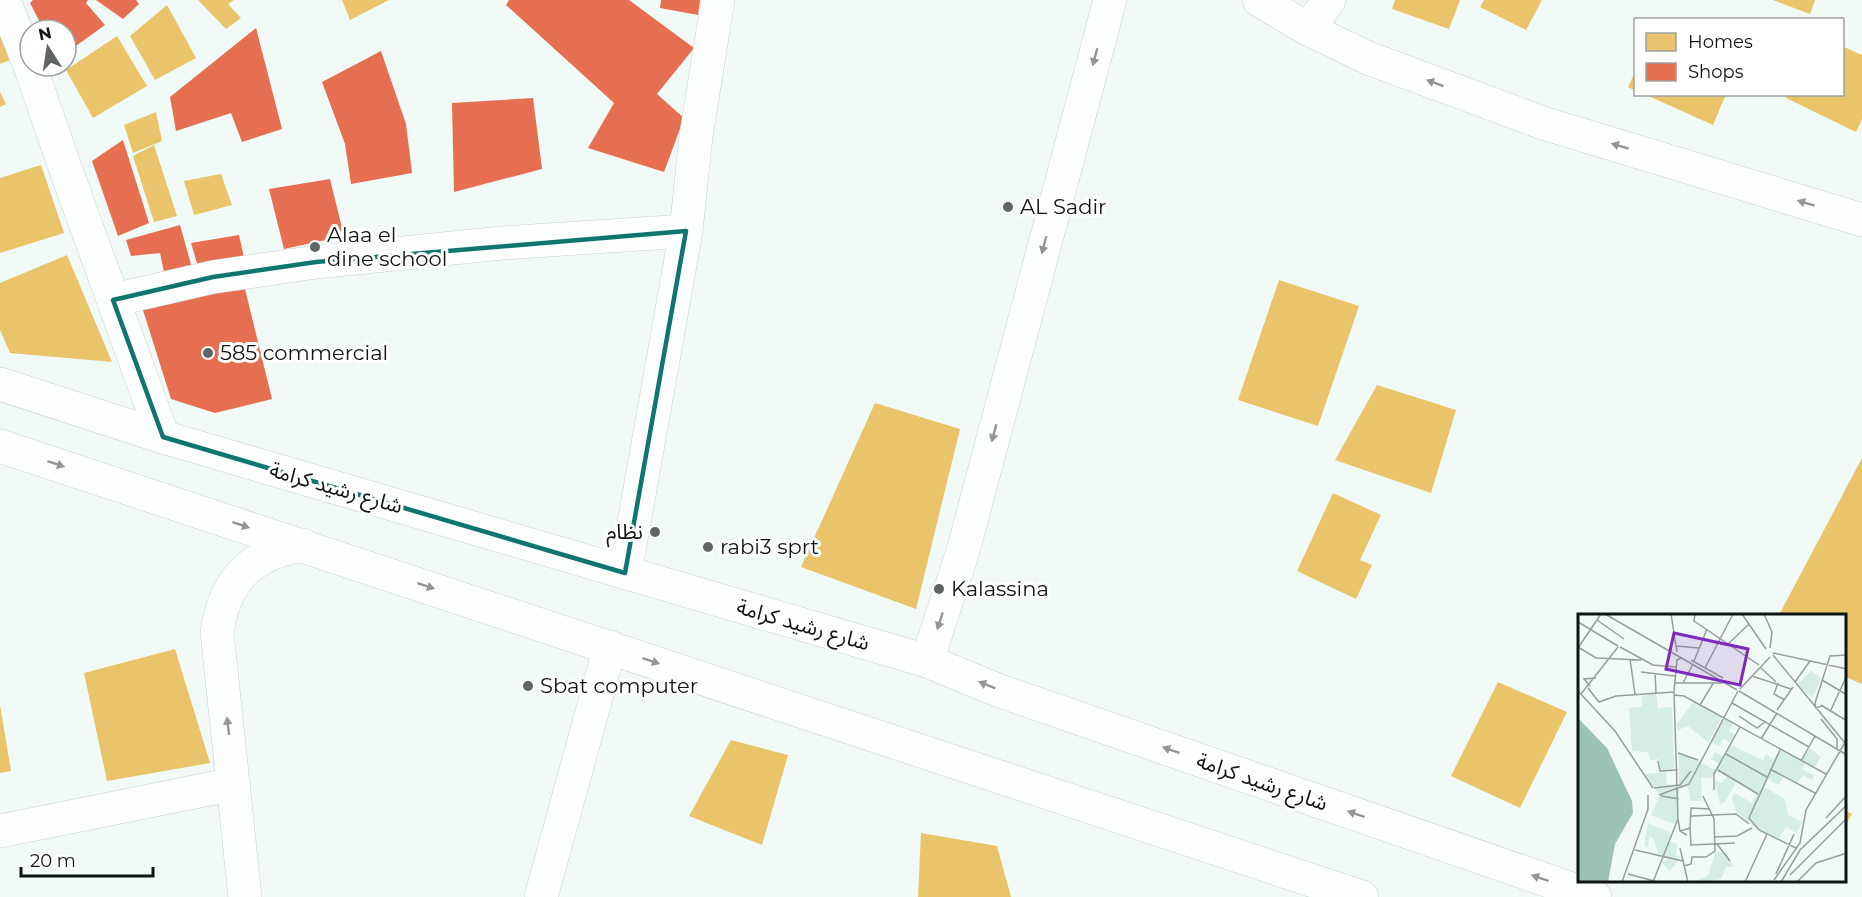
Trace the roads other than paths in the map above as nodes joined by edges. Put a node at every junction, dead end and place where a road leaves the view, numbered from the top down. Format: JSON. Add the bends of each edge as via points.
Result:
{"nodes":[{"id":1,"x":4,"y":0,"type":"edge"},
{"id":2,"x":718,"y":0,"type":"edge"},
{"id":3,"x":1110,"y":0,"type":"edge"},
{"id":4,"x":1259,"y":0,"type":"edge"},
{"id":5,"x":1329,"y":0,"type":"edge"},
{"id":6,"x":1308,"y":29,"type":"junction"},
{"id":7,"x":1862,"y":220,"type":"edge"},
{"id":8,"x":686,"y":231,"type":"junction"},
{"id":9,"x":113,"y":300,"type":"junction"},
{"id":10,"x":0,"y":384,"type":"edge"},
{"id":11,"x":163,"y":437,"type":"junction"},
{"id":12,"x":0,"y":446,"type":"edge"},
{"id":13,"x":303,"y":545,"type":"junction"},
{"id":14,"x":625,"y":573,"type":"junction"},
{"id":15,"x":610,"y":647,"type":"junction"},
{"id":16,"x":927,"y":661,"type":"junction"},
{"id":17,"x":234,"y":784,"type":"junction"},
{"id":18,"x":0,"y":831,"type":"edge"},
{"id":19,"x":245,"y":897,"type":"edge"},
{"id":20,"x":541,"y":897,"type":"edge"},
{"id":21,"x":1362,"y":897,"type":"edge"},
{"id":22,"x":1595,"y":897,"type":"edge"}],
"edges":[{"from":1,"to":9,"type":"street"},
{"from":2,"to":8,"type":"street","via":[[696,136]]},
{"from":3,"to":16,"type":"street","one_way":true,"via":[[963,551]]},
{"from":4,"to":6,"type":"street"},
{"from":5,"to":6,"type":"street"},
{"from":7,"to":6,"type":"street","one_way":true,"via":[[1543,123],[1368,58]]},
{"from":8,"to":9,"type":"street","via":[[512,242],[316,262],[213,277]]},
{"from":8,"to":14,"type":"street"},
{"from":9,"to":11,"type":"street"},
{"from":10,"to":11,"type":"street","name":"شارع رشيد كرامة"},
{"from":11,"to":14,"type":"street","name":"شارع رشيد كرامة"},
{"from":12,"to":13,"type":"street","one_way":true},
{"from":13,"to":15,"type":"street","one_way":true},
{"from":17,"to":13,"type":"street","one_way":true,"via":[[217,632],[220,611],[243,572],[261,558]]},
{"from":14,"to":16,"type":"street","name":"شارع رشيد كرامة"},
{"from":15,"to":20,"type":"street"},
{"from":15,"to":21,"type":"street","one_way":true},
{"from":22,"to":16,"type":"street","name":"شارع رشيد كرامة","one_way":true,"via":[[1000,691]]},
{"from":17,"to":18,"type":"street"},
{"from":17,"to":19,"type":"street"}]}
